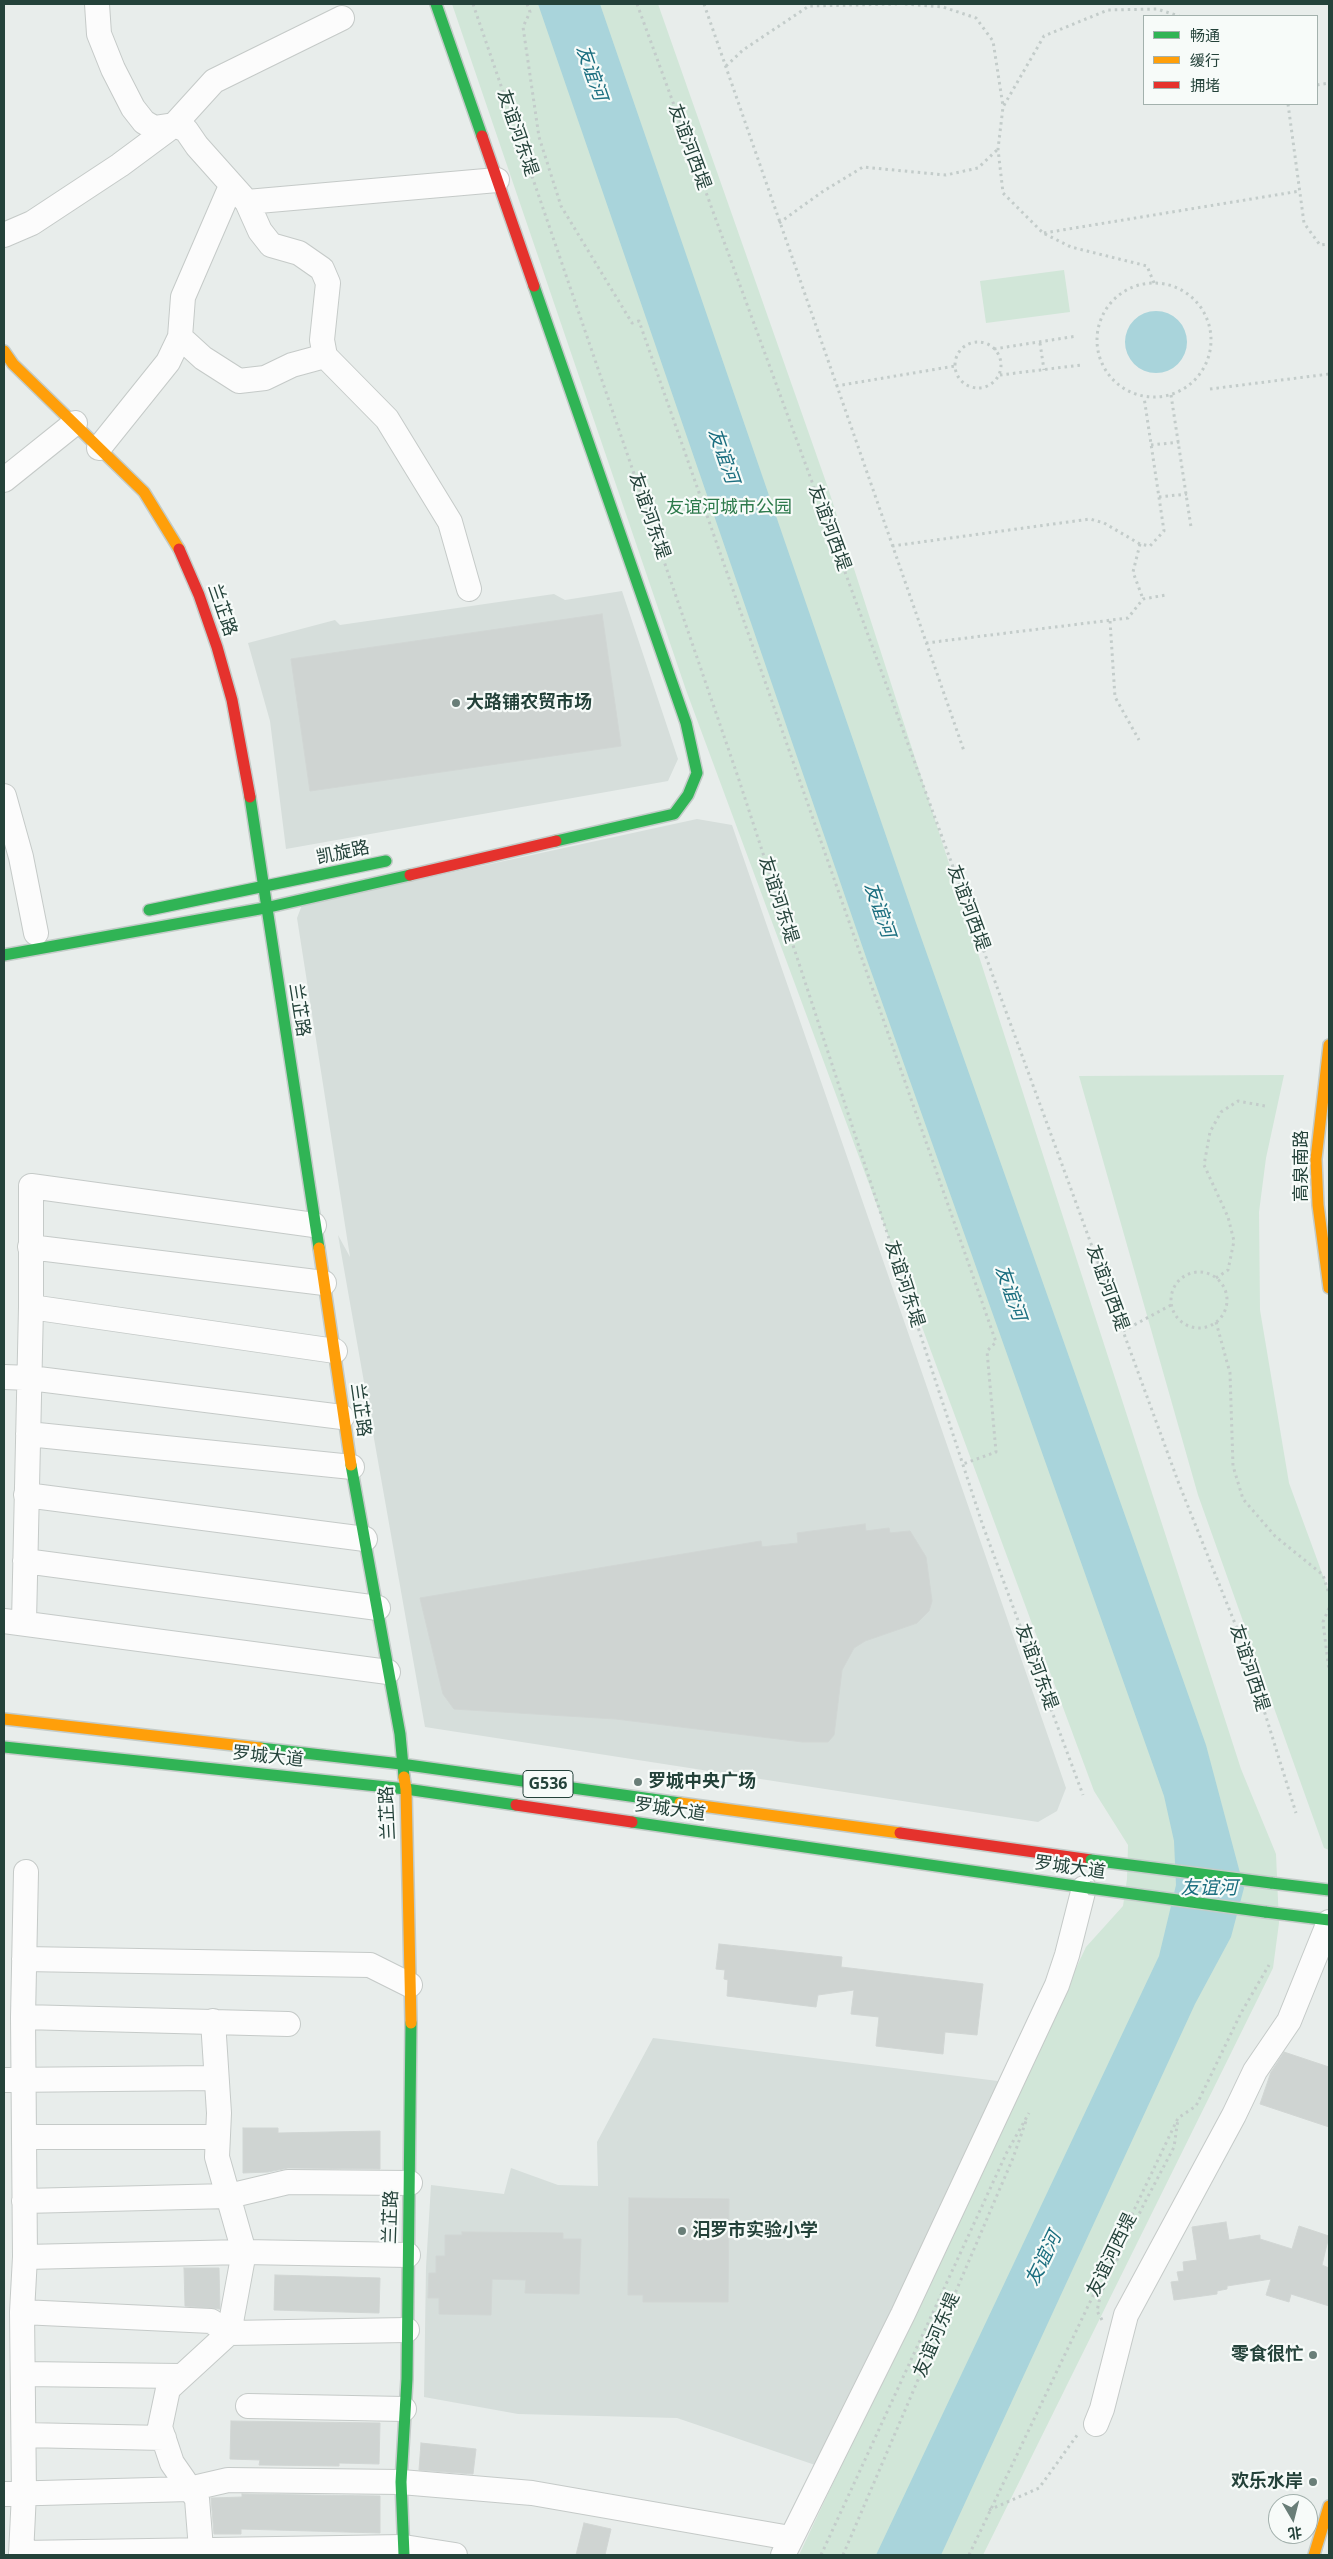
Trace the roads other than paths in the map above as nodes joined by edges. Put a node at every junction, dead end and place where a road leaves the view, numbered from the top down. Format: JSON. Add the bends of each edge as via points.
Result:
{"nodes":[{"id":1,"x":97,"y":4,"type":"edge"},
{"id":2,"x":436,"y":4,"type":"edge"},
{"id":3,"x":342,"y":18,"type":"dead end"},
{"id":4,"x":174,"y":125,"type":"junction"},
{"id":5,"x":497,"y":180,"type":"junction"},
{"id":6,"x":239,"y":194,"type":"junction"},
{"id":7,"x":4,"y":235,"type":"edge"},
{"id":8,"x":180,"y":337,"type":"junction"},
{"id":9,"x":4,"y":351,"type":"edge"},
{"id":10,"x":326,"y":356,"type":"junction"},
{"id":11,"x":75,"y":423,"type":"junction"},
{"id":12,"x":99,"y":448,"type":"junction"},
{"id":13,"x":4,"y":480,"type":"edge"},
{"id":14,"x":469,"y":589,"type":"dead end"},
{"id":15,"x":688,"y":795,"type":"junction"},
{"id":16,"x":4,"y":796,"type":"edge"},
{"id":17,"x":669,"y":801,"type":"dead end"},
{"id":18,"x":398,"y":859,"type":"dead end"},
{"id":19,"x":262,"y":887,"type":"junction"},
{"id":20,"x":266,"y":908,"type":"junction"},
{"id":21,"x":140,"y":912,"type":"dead end"},
{"id":22,"x":37,"y":933,"type":"dead end"},
{"id":23,"x":4,"y":955,"type":"edge"},
{"id":24,"x":1329,"y":1045,"type":"edge"},
{"id":25,"x":314,"y":1225,"type":"junction"},
{"id":26,"x":30,"y":1247,"type":"junction"},
{"id":27,"x":324,"y":1283,"type":"junction"},
{"id":28,"x":1329,"y":1288,"type":"edge"},
{"id":29,"x":31,"y":1307,"type":"junction"},
{"id":30,"x":335,"y":1352,"type":"junction"},
{"id":31,"x":4,"y":1377,"type":"edge"},
{"id":32,"x":30,"y":1378,"type":"junction"},
{"id":33,"x":342,"y":1417,"type":"junction"},
{"id":34,"x":28,"y":1434,"type":"junction"},
{"id":35,"x":352,"y":1467,"type":"junction"},
{"id":36,"x":26,"y":1496,"type":"junction"},
{"id":37,"x":365,"y":1539,"type":"junction"},
{"id":38,"x":25,"y":1562,"type":"junction"},
{"id":39,"x":378,"y":1608,"type":"junction"},
{"id":40,"x":14,"y":1622,"type":"edge"},
{"id":41,"x":388,"y":1672,"type":"junction"},
{"id":42,"x":4,"y":1719,"type":"edge"},
{"id":43,"x":4,"y":1747,"type":"edge"},
{"id":44,"x":401,"y":1764,"type":"junction"},
{"id":45,"x":406,"y":1789,"type":"junction"},
{"id":46,"x":26,"y":1872,"type":"dead end"},
{"id":47,"x":1086,"y":1888,"type":"junction"},
{"id":48,"x":1329,"y":1890,"type":"edge"},
{"id":49,"x":1329,"y":1921,"type":"edge"},
{"id":50,"x":24,"y":1959,"type":"junction"},
{"id":51,"x":410,"y":1985,"type":"junction"},
{"id":52,"x":23,"y":2017,"type":"junction"},
{"id":53,"x":213,"y":2021,"type":"junction"},
{"id":54,"x":288,"y":2024,"type":"dead end"},
{"id":55,"x":215,"y":2078,"type":"junction"},
{"id":56,"x":14,"y":2080,"type":"edge"},
{"id":57,"x":25,"y":2137,"type":"junction"},
{"id":58,"x":217,"y":2137,"type":"junction"},
{"id":59,"x":410,"y":2183,"type":"junction"},
{"id":60,"x":229,"y":2196,"type":"junction"},
{"id":61,"x":24,"y":2200,"type":"junction"},
{"id":62,"x":244,"y":2252,"type":"junction"},
{"id":63,"x":408,"y":2255,"type":"junction"},
{"id":64,"x":25,"y":2257,"type":"junction"},
{"id":65,"x":22,"y":2312,"type":"junction"},
{"id":66,"x":407,"y":2330,"type":"junction"},
{"id":67,"x":229,"y":2333,"type":"junction"},
{"id":68,"x":24,"y":2374,"type":"junction"},
{"id":69,"x":180,"y":2376,"type":"junction"},
{"id":70,"x":248,"y":2406,"type":"dead end"},
{"id":71,"x":404,"y":2409,"type":"junction"},
{"id":72,"x":1096,"y":2424,"type":"dead end"},
{"id":73,"x":24,"y":2435,"type":"junction"},
{"id":74,"x":164,"y":2438,"type":"junction"},
{"id":75,"x":402,"y":2482,"type":"junction"},
{"id":76,"x":189,"y":2489,"type":"junction"},
{"id":77,"x":14,"y":2493,"type":"edge"},
{"id":78,"x":1329,"y":2506,"type":"edge"},
{"id":79,"x":787,"y":2547,"type":"edge"},
{"id":80,"x":200,"y":2549,"type":"junction"},
{"id":81,"x":404,"y":2551,"type":"edge"},
{"id":82,"x":21,"y":2554,"type":"edge"},
{"id":83,"x":455,"y":2555,"type":"edge"},
{"id":84,"x":1314,"y":2555,"type":"edge"}],
"edges":[{"from":1,"to":4,"type":"street","via":[[99,34],[133,108],[144,122],[154,128]]},
{"from":2,"to":5,"type":"main road"},
{"from":3,"to":4,"type":"street","via":[[214,81]]},
{"from":4,"to":6,"type":"street","via":[[186,130]]},
{"from":4,"to":7,"type":"street","via":[[32,223]]},
{"from":5,"to":6,"type":"street"},
{"from":5,"to":15,"type":"main road","via":[[686,723],[697,773]]},
{"from":6,"to":8,"type":"street","via":[[183,297]]},
{"from":6,"to":10,"type":"street","via":[[271,245],[299,253],[322,269],[328,284],[322,340]]},
{"from":8,"to":10,"type":"street","via":[[203,358],[239,381],[266,378],[292,365]]},
{"from":8,"to":12,"type":"street","via":[[168,362]]},
{"from":9,"to":11,"type":"main road","name":"兰芷路","via":[[13,364]]},
{"from":10,"to":14,"type":"street","via":[[387,419],[450,522]]},
{"from":11,"to":12,"type":"main road","name":"兰芷路"},
{"from":11,"to":13,"type":"street"},
{"from":12,"to":19,"type":"main road","name":"兰芷路","via":[[144,492],[177,544],[199,595],[232,700],[246,767]]},
{"from":15,"to":17,"type":"main road"},
{"from":15,"to":20,"type":"main road","via":[[674,814]]},
{"from":16,"to":22,"type":"street","via":[[22,857]]},
{"from":18,"to":19,"type":"main road","name":"凯旋路"},
{"from":19,"to":20,"type":"main road","name":"兰芷路"},
{"from":19,"to":21,"type":"main road","name":"凯旋路"},
{"from":20,"to":23,"type":"main road"},
{"from":20,"to":25,"type":"main road","name":"兰芷路"},
{"from":24,"to":28,"type":"main road","name":"高泉南路","via":[[1316,1159],[1318,1204]]},
{"from":25,"to":26,"type":"street","via":[[30,1186]]},
{"from":25,"to":27,"type":"main road","name":"兰芷路"},
{"from":26,"to":27,"type":"street"},
{"from":26,"to":29,"type":"street"},
{"from":27,"to":30,"type":"main road","name":"兰芷路"},
{"from":29,"to":30,"type":"street"},
{"from":29,"to":32,"type":"street"},
{"from":30,"to":33,"type":"main road","name":"兰芷路"},
{"from":31,"to":32,"type":"street"},
{"from":32,"to":33,"type":"street"},
{"from":32,"to":34,"type":"street"},
{"from":33,"to":35,"type":"main road","name":"兰芷路"},
{"from":34,"to":35,"type":"street"},
{"from":34,"to":36,"type":"street"},
{"from":35,"to":37,"type":"main road","name":"兰芷路"},
{"from":36,"to":37,"type":"street"},
{"from":36,"to":38,"type":"street"},
{"from":37,"to":39,"type":"main road","name":"兰芷路"},
{"from":38,"to":39,"type":"street"},
{"from":38,"to":40,"type":"street"},
{"from":39,"to":41,"type":"main road","name":"兰芷路"},
{"from":40,"to":41,"type":"street"},
{"from":41,"to":44,"type":"main road","name":"兰芷路","via":[[400,1734]]},
{"from":42,"to":44,"type":"main road","name":"罗城大道","number":"G536"},
{"from":43,"to":45,"type":"main road","name":"罗城大道","number":"G536"},
{"from":44,"to":45,"type":"main road","name":"兰芷路"},
{"from":44,"to":48,"type":"main road","name":"罗城大道","number":"G536","bridge":true},
{"from":45,"to":47,"type":"main road","name":"罗城大道","number":"G536"},
{"from":45,"to":51,"type":"main road","name":"兰芷路"},
{"from":46,"to":50,"type":"street"},
{"from":47,"to":49,"type":"main road","name":"罗城大道","number":"G536","bridge":true},
{"from":47,"to":79,"type":"street","via":[[1057,1985],[903,2314]]},
{"from":49,"to":72,"type":"street","via":[[1290,2021],[1255,2071],[1230,2124],[1126,2315]]},
{"from":50,"to":51,"type":"street","via":[[370,1965]]},
{"from":50,"to":52,"type":"street"},
{"from":51,"to":59,"type":"main road","name":"兰芷路"},
{"from":52,"to":53,"type":"street"},
{"from":52,"to":56,"type":"street"},
{"from":53,"to":54,"type":"street"},
{"from":53,"to":55,"type":"street"},
{"from":55,"to":56,"type":"street"},
{"from":55,"to":58,"type":"street"},
{"from":56,"to":57,"type":"street"},
{"from":57,"to":58,"type":"street"},
{"from":57,"to":61,"type":"street"},
{"from":58,"to":60,"type":"street","via":[[217,2157]]},
{"from":59,"to":60,"type":"street","via":[[288,2182]]},
{"from":59,"to":63,"type":"main road","name":"兰芷路"},
{"from":60,"to":61,"type":"street"},
{"from":60,"to":62,"type":"street"},
{"from":61,"to":64,"type":"street"},
{"from":62,"to":63,"type":"street"},
{"from":62,"to":64,"type":"street"},
{"from":62,"to":67,"type":"street"},
{"from":63,"to":66,"type":"main road","name":"兰芷路"},
{"from":64,"to":65,"type":"street"},
{"from":65,"to":67,"type":"street","via":[[211,2321]]},
{"from":65,"to":68,"type":"street"},
{"from":66,"to":67,"type":"street"},
{"from":66,"to":71,"type":"main road","name":"兰芷路"},
{"from":67,"to":69,"type":"street"},
{"from":68,"to":69,"type":"street"},
{"from":68,"to":73,"type":"street"},
{"from":69,"to":74,"type":"street","via":[[168,2389],[160,2427]]},
{"from":70,"to":71,"type":"street"},
{"from":71,"to":75,"type":"main road","name":"兰芷路"},
{"from":73,"to":74,"type":"street"},
{"from":73,"to":77,"type":"street"},
{"from":74,"to":76,"type":"street","via":[[172,2463]]},
{"from":75,"to":76,"type":"street","via":[[228,2480]]},
{"from":75,"to":79,"type":"street","via":[[532,2493]]},
{"from":75,"to":81,"type":"main road","name":"兰芷路"},
{"from":76,"to":77,"type":"street"},
{"from":76,"to":80,"type":"street","via":[[197,2499]]},
{"from":77,"to":82,"type":"street"},
{"from":78,"to":84,"type":"main road"},
{"from":80,"to":81,"type":"street"},
{"from":80,"to":82,"type":"street"},
{"from":81,"to":83,"type":"street"}]}
